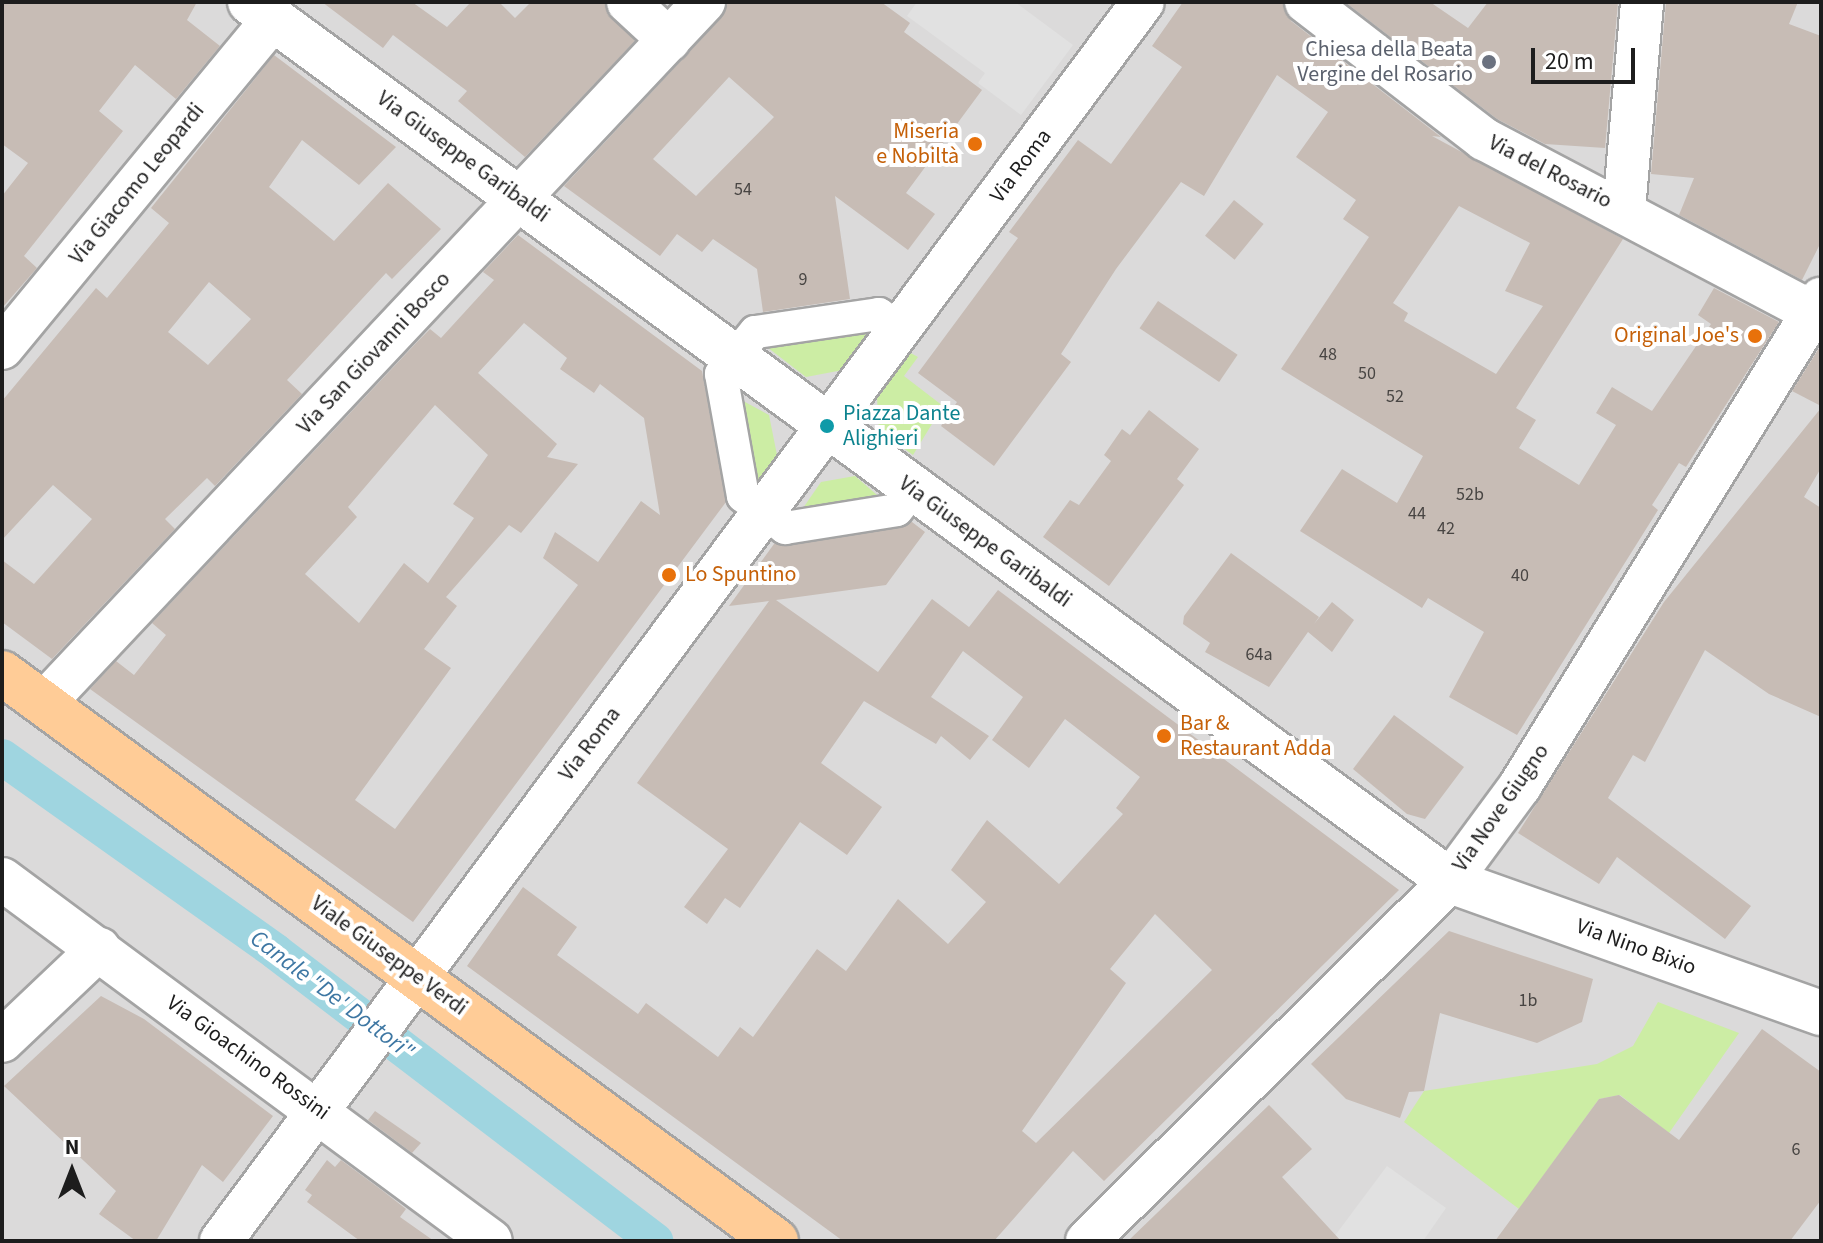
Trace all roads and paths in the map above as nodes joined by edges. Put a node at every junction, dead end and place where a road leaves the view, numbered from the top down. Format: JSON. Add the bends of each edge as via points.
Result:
{"nodes":[{"id":1,"x":628,"y":2,"type":"edge"},
{"id":2,"x":704,"y":2,"type":"edge"},
{"id":3,"x":1143,"y":2,"type":"edge"},
{"id":4,"x":1306,"y":2,"type":"edge"},
{"id":5,"x":1642,"y":2,"type":"edge"},
{"id":6,"x":261,"y":10,"type":"edge"},
{"id":7,"x":669,"y":40,"type":"junction"},
{"id":8,"x":520,"y":198,"type":"junction"},
{"id":9,"x":1624,"y":209,"type":"junction"},
{"id":10,"x":1818,"y":309,"type":"edge"},
{"id":11,"x":899,"y":329,"type":"junction"},
{"id":12,"x":2,"y":348,"type":"edge"},
{"id":13,"x":735,"y":357,"type":"junction"},
{"id":14,"x":826,"y":426,"type":"junction"},
{"id":15,"x":913,"y":490,"type":"junction"},
{"id":16,"x":753,"y":504,"type":"junction"},
{"id":17,"x":2,"y":673,"type":"edge"},
{"id":18,"x":44,"y":703,"type":"junction"},
{"id":19,"x":2,"y":879,"type":"edge"},
{"id":20,"x":1450,"y":881,"type":"junction"},
{"id":21,"x":99,"y":949,"type":"junction"},
{"id":22,"x":416,"y":976,"type":"junction"},
{"id":23,"x":1821,"y":1013,"type":"edge"},
{"id":24,"x":2,"y":1041,"type":"edge"},
{"id":25,"x":317,"y":1108,"type":"junction"},
{"id":26,"x":221,"y":1241,"type":"edge"},
{"id":27,"x":491,"y":1241,"type":"edge"},
{"id":28,"x":776,"y":1241,"type":"edge"},
{"id":29,"x":1087,"y":1241,"type":"edge"}],
"edges":[{"from":1,"to":7,"type":"street"},
{"from":2,"to":7,"type":"street","name":"Via San Giovanni Bosco"},
{"from":3,"to":11,"type":"street","name":"Via Roma"},
{"from":4,"to":9,"type":"street","name":"Via del Rosario","via":[[1484,139]]},
{"from":5,"to":9,"type":"street"},
{"from":6,"to":8,"type":"street","name":"Via Giuseppe Garibaldi"},
{"from":6,"to":12,"type":"street","name":"Via Giacomo Leopardi"},
{"from":7,"to":8,"type":"street","name":"Via San Giovanni Bosco"},
{"from":8,"to":13,"type":"street","name":"Via Giuseppe Garibaldi"},
{"from":8,"to":18,"type":"street","name":"Via San Giovanni Bosco"},
{"from":9,"to":10,"type":"street","name":"Via del Rosario"},
{"from":10,"to":20,"type":"street","name":"Via Nove Giugno","via":[[1520,786]]},
{"from":11,"to":13,"type":"street","via":[[879,314],[755,332]]},
{"from":11,"to":14,"type":"street"},
{"from":13,"to":14,"type":"street","name":"Via Giuseppe Garibaldi"},
{"from":13,"to":16,"type":"street","via":[[721,374]]},
{"from":14,"to":15,"type":"street","name":"Via Giuseppe Garibaldi"},
{"from":14,"to":16,"type":"street"},
{"from":15,"to":16,"type":"street","via":[[897,510],[785,528]]},
{"from":15,"to":20,"type":"street","name":"Via Giuseppe Garibaldi"},
{"from":16,"to":22,"type":"street","name":"Via Roma"},
{"from":17,"to":18,"type":"main road","name":"Viale Giuseppe Verdi"},
{"from":18,"to":22,"type":"main road","name":"Viale Giuseppe Verdi"},
{"from":19,"to":21,"type":"street","name":"Via Gioachino Rossini"},
{"from":20,"to":23,"type":"street","name":"Via Nino Bixio"},
{"from":20,"to":29,"type":"street","name":"Via Nove Giugno"},
{"from":21,"to":24,"type":"street"},
{"from":21,"to":25,"type":"street","name":"Via Gioachino Rossini"},
{"from":22,"to":25,"type":"street","name":"Via Roma"},
{"from":22,"to":28,"type":"main road","name":"Viale Giuseppe Verdi"},
{"from":25,"to":26,"type":"street","name":"Via Roma"},
{"from":25,"to":27,"type":"street","name":"Via Gioachino Rossini"}]}
